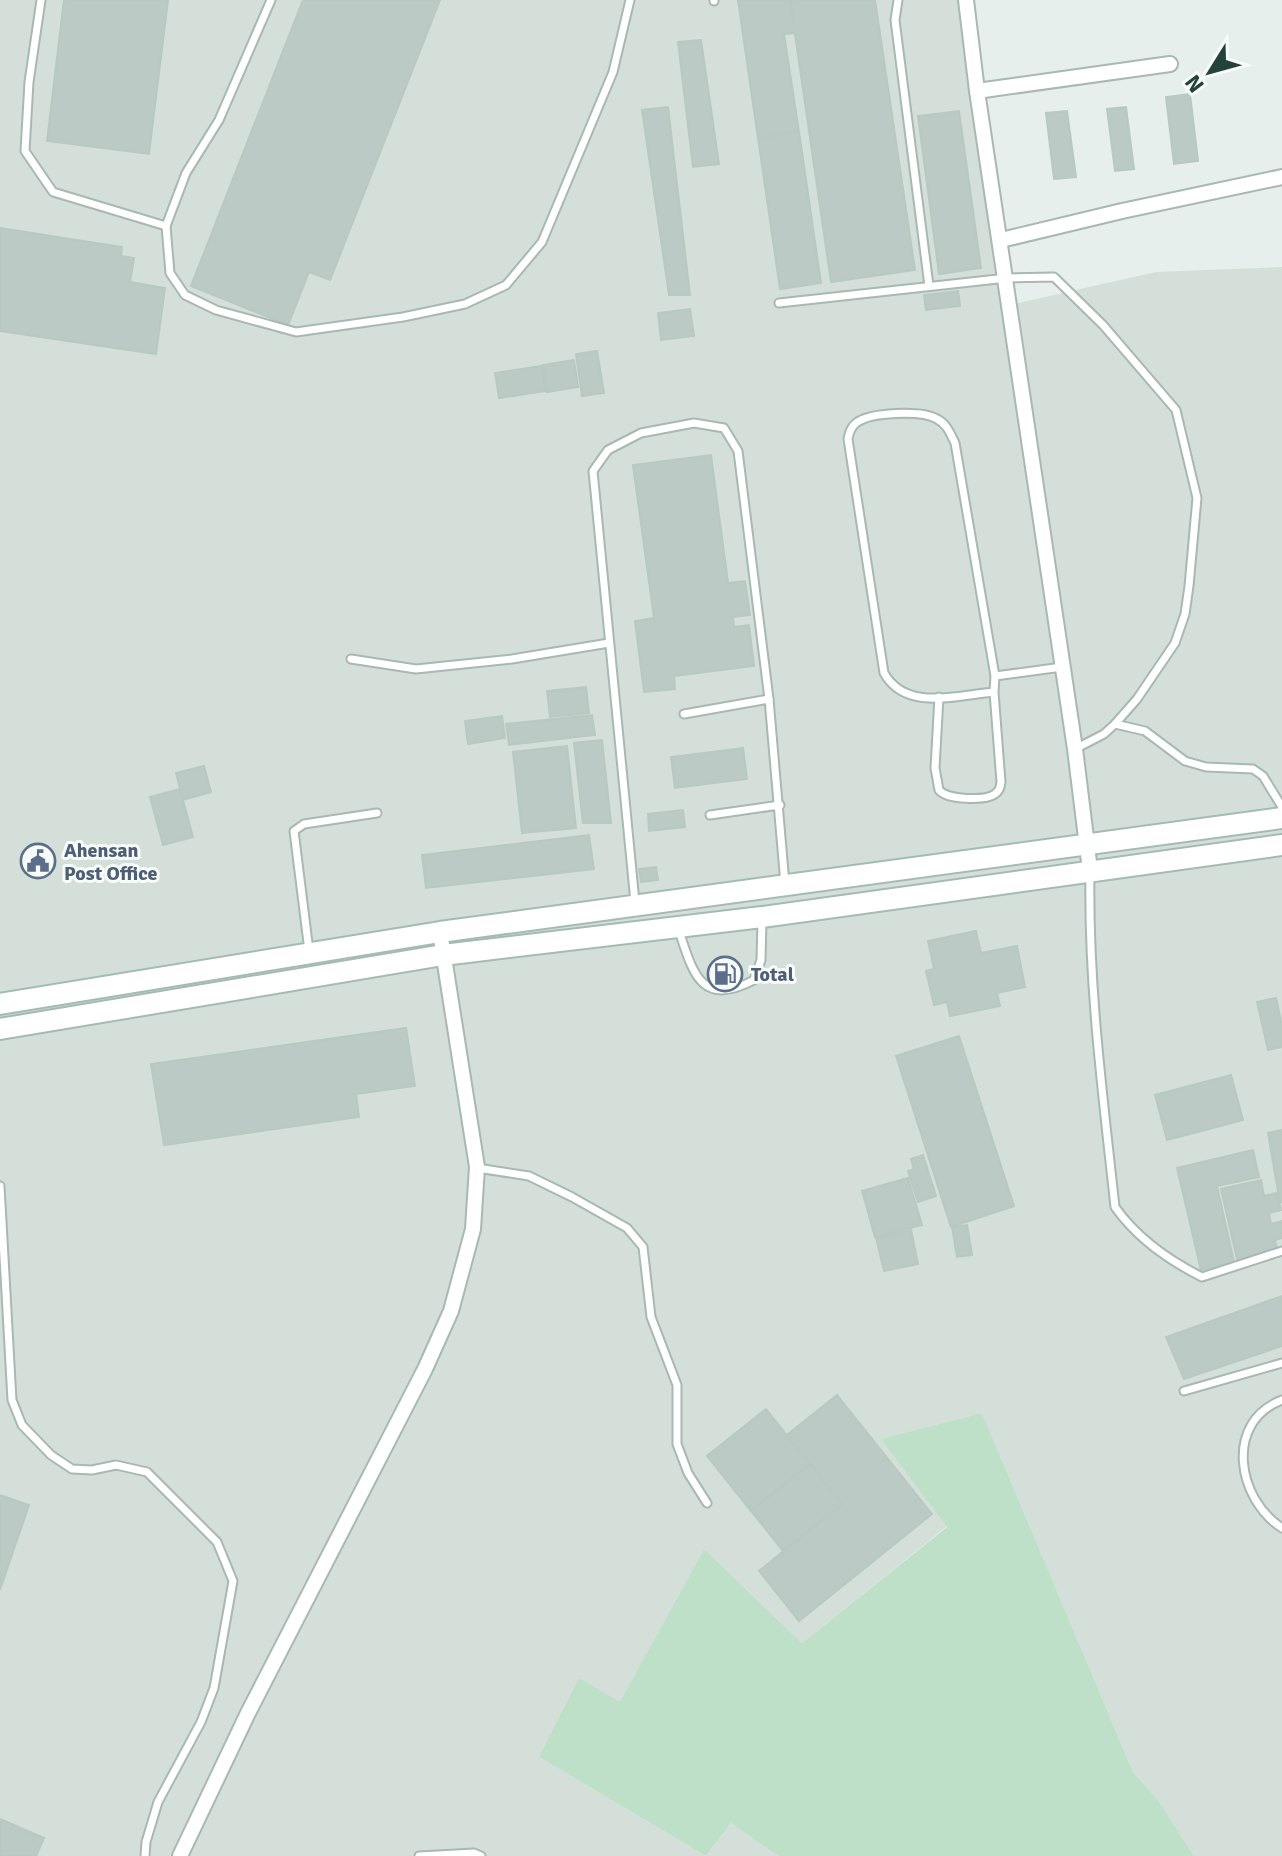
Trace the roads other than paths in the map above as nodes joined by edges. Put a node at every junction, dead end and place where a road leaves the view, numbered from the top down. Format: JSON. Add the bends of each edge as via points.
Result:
{"nodes":[{"id":1,"x":41,"y":0,"type":"edge"},
{"id":2,"x":271,"y":0,"type":"edge"},
{"id":3,"x":630,"y":0,"type":"edge"},
{"id":4,"x":898,"y":0,"type":"edge"},
{"id":5,"x":966,"y":0,"type":"edge"},
{"id":6,"x":1170,"y":64,"type":"dead end"},
{"id":7,"x":977,"y":91,"type":"junction"},
{"id":8,"x":1282,"y":177,"type":"edge"},
{"id":9,"x":166,"y":226,"type":"junction"},
{"id":10,"x":1001,"y":240,"type":"junction"},
{"id":11,"x":1007,"y":278,"type":"junction"},
{"id":12,"x":929,"y":286,"type":"junction"},
{"id":13,"x":779,"y":303,"type":"dead end"},
{"id":14,"x":609,"y":643,"type":"junction"},
{"id":15,"x":351,"y":659,"type":"dead end"},
{"id":16,"x":1062,"y":667,"type":"junction"},
{"id":17,"x":995,"y":676,"type":"junction"},
{"id":18,"x":994,"y":692,"type":"junction"},
{"id":19,"x":939,"y":697,"type":"junction"},
{"id":20,"x":769,"y":699,"type":"junction"},
{"id":21,"x":684,"y":714,"type":"dead end"},
{"id":22,"x":1115,"y":724,"type":"junction"},
{"id":23,"x":1075,"y":749,"type":"junction"},
{"id":24,"x":780,"y":805,"type":"junction"},
{"id":25,"x":1282,"y":807,"type":"edge"},
{"id":26,"x":377,"y":813,"type":"dead end"},
{"id":27,"x":710,"y":815,"type":"dead end"},
{"id":28,"x":1282,"y":818,"type":"edge"},
{"id":29,"x":1282,"y":845,"type":"edge"},
{"id":30,"x":1087,"y":846,"type":"junction"},
{"id":31,"x":1090,"y":870,"type":"junction"},
{"id":32,"x":785,"y":886,"type":"junction"},
{"id":33,"x":636,"y":906,"type":"junction"},
{"id":34,"x":762,"y":917,"type":"junction"},
{"id":35,"x":677,"y":925,"type":"junction"},
{"id":36,"x":440,"y":932,"type":"junction"},
{"id":37,"x":309,"y":953,"type":"junction"},
{"id":38,"x":443,"y":955,"type":"junction"},
{"id":39,"x":0,"y":1004,"type":"edge"},
{"id":40,"x":0,"y":1029,"type":"edge"},
{"id":41,"x":477,"y":1167,"type":"junction"},
{"id":42,"x":0,"y":1186,"type":"edge"},
{"id":43,"x":1282,"y":1251,"type":"edge"},
{"id":44,"x":1282,"y":1363,"type":"edge"},
{"id":45,"x":1184,"y":1391,"type":"dead end"},
{"id":46,"x":1282,"y":1400,"type":"edge"},
{"id":47,"x":707,"y":1503,"type":"dead end"},
{"id":48,"x":1282,"y":1528,"type":"edge"},
{"id":49,"x":145,"y":1856,"type":"edge"},
{"id":50,"x":180,"y":1856,"type":"edge"},
{"id":51,"x":419,"y":1856,"type":"edge"},
{"id":52,"x":481,"y":1856,"type":"edge"}],
"edges":[{"from":1,"to":9,"type":"lane","via":[[25,151],[53,192]]},
{"from":2,"to":9,"type":"lane","via":[[219,120],[186,173]]},
{"from":3,"to":9,"type":"lane","via":[[613,72],[542,242],[506,285],[465,304],[296,332],[216,310],[185,295],[170,273]]},
{"from":4,"to":12,"type":"lane","via":[[895,20]]},
{"from":5,"to":7,"type":"street"},
{"from":6,"to":7,"type":"street"},
{"from":7,"to":10,"type":"street"},
{"from":8,"to":10,"type":"street"},
{"from":10,"to":11,"type":"street"},
{"from":11,"to":12,"type":"lane"},
{"from":11,"to":16,"type":"street"},
{"from":11,"to":22,"type":"lane","via":[[1054,277],[1176,410],[1197,498],[1185,614],[1158,671]]},
{"from":12,"to":13,"type":"lane"},
{"from":14,"to":15,"type":"lane","via":[[416,669]]},
{"from":14,"to":20,"type":"lane","via":[[593,471],[608,450],[641,433],[694,423],[724,428],[738,451]]},
{"from":14,"to":33,"type":"lane"},
{"from":16,"to":17,"type":"lane"},
{"from":16,"to":23,"type":"street"},
{"from":17,"to":18,"type":"lane"},
{"from":17,"to":19,"type":"lane","via":[[949,429],[916,412],[863,419],[848,439],[884,673],[891,685],[910,697]]},
{"from":18,"to":19,"type":"lane"},
{"from":18,"to":19,"type":"lane","via":[[1001,782],[991,796],[951,798],[939,790]]},
{"from":20,"to":21,"type":"lane"},
{"from":20,"to":24,"type":"lane"},
{"from":22,"to":23,"type":"lane"},
{"from":22,"to":25,"type":"lane","via":[[1145,731],[1185,761],[1253,769]]},
{"from":23,"to":30,"type":"street"},
{"from":24,"to":27,"type":"lane"},
{"from":24,"to":32,"type":"lane"},
{"from":26,"to":37,"type":"lane","via":[[304,824],[294,831]]},
{"from":28,"to":30,"type":"main road"},
{"from":29,"to":31,"type":"main road"},
{"from":30,"to":31,"type":"street"},
{"from":30,"to":32,"type":"main road"},
{"from":31,"to":34,"type":"main road"},
{"from":31,"to":43,"type":"lane","via":[[1089,929],[1115,1207],[1149,1244],[1202,1277]]},
{"from":32,"to":33,"type":"main road"},
{"from":33,"to":36,"type":"main road"},
{"from":34,"to":35,"type":"main road"},
{"from":34,"to":35,"type":"lane","via":[[761,960],[754,980],[736,989],[709,988],[694,975]]},
{"from":35,"to":38,"type":"main road"},
{"from":36,"to":37,"type":"main road"},
{"from":36,"to":38,"type":"street"},
{"from":37,"to":39,"type":"main road"},
{"from":38,"to":40,"type":"main road"},
{"from":38,"to":41,"type":"street"},
{"from":41,"to":47,"type":"lane","via":[[529,1176],[627,1228],[643,1247],[651,1317],[677,1385],[677,1444]]},
{"from":41,"to":50,"type":"street","via":[[473,1229],[451,1311]]},
{"from":42,"to":49,"type":"lane","via":[[12,1400],[22,1425],[72,1469],[116,1465],[147,1472],[217,1542],[233,1581],[214,1688],[158,1802]]},
{"from":44,"to":45,"type":"lane"},
{"from":46,"to":48,"type":"lane","via":[[1256,1418],[1241,1454],[1255,1499],[1269,1520]]},
{"from":51,"to":52,"type":"lane"}]}
